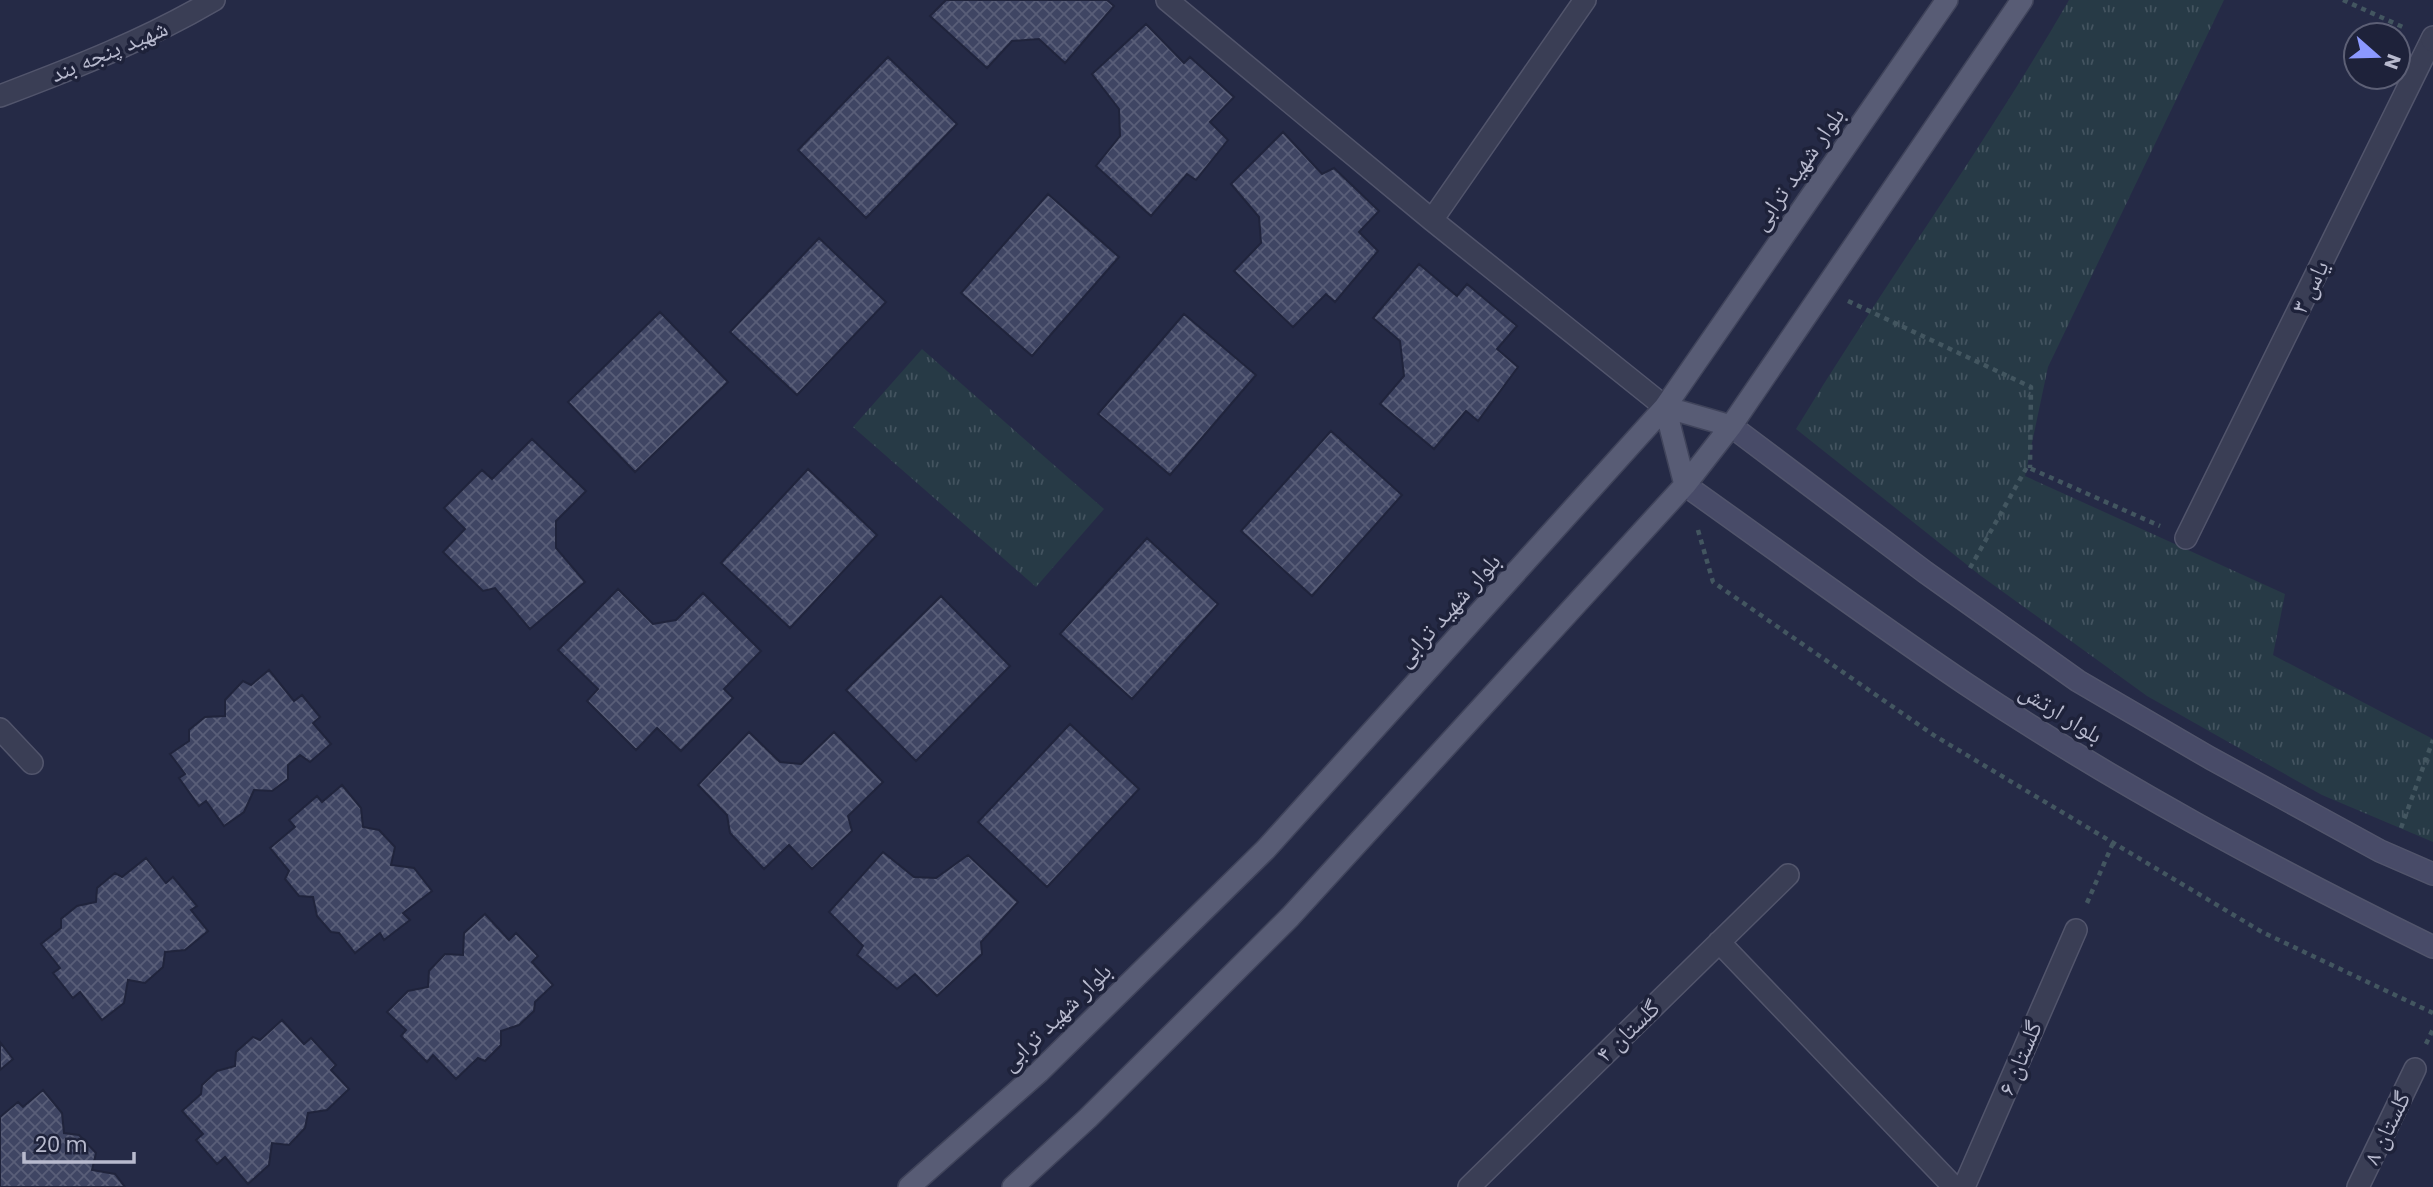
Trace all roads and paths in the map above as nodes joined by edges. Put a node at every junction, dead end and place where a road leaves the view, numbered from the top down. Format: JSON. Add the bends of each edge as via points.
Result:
{"nodes":[{"id":1,"x":214,"y":0,"type":"edge"},
{"id":2,"x":1167,"y":0,"type":"edge"},
{"id":3,"x":1585,"y":0,"type":"edge"},
{"id":4,"x":1947,"y":0,"type":"edge"},
{"id":5,"x":2022,"y":0,"type":"edge"},
{"id":6,"x":2343,"y":0,"type":"edge"},
{"id":7,"x":2433,"y":39,"type":"edge"},
{"id":8,"x":0,"y":96,"type":"edge"},
{"id":9,"x":1432,"y":220,"type":"junction"},
{"id":10,"x":1825,"y":290,"type":"junction"},
{"id":11,"x":1665,"y":407,"type":"junction"},
{"id":12,"x":1731,"y":426,"type":"junction"},
{"id":13,"x":2030,"y":468,"type":"junction"},
{"id":14,"x":1685,"y":485,"type":"junction"},
{"id":15,"x":2186,"y":538,"type":"joint"},
{"id":16,"x":1955,"y":594,"type":"junction"},
{"id":17,"x":0,"y":729,"type":"edge"},
{"id":18,"x":2433,"y":740,"type":"edge"},
{"id":19,"x":32,"y":763,"type":"dead end"},
{"id":20,"x":2113,"y":843,"type":"junction"},
{"id":21,"x":2391,"y":855,"type":"junction"},
{"id":22,"x":2433,"y":874,"type":"edge"},
{"id":23,"x":1788,"y":875,"type":"dead end"},
{"id":24,"x":2076,"y":930,"type":"joint"},
{"id":25,"x":1719,"y":942,"type":"junction"},
{"id":26,"x":2433,"y":947,"type":"edge"},
{"id":27,"x":2433,"y":1013,"type":"edge"},
{"id":28,"x":2415,"y":1069,"type":"dead end"},
{"id":29,"x":1474,"y":1185,"type":"edge"},
{"id":30,"x":909,"y":1187,"type":"edge"},
{"id":31,"x":1013,"y":1187,"type":"edge"},
{"id":32,"x":1954,"y":1187,"type":"edge"},
{"id":33,"x":1964,"y":1187,"type":"edge"},
{"id":34,"x":2358,"y":1187,"type":"edge"}],
"edges":[{"from":1,"to":8,"type":"street","name":"شهید پنجه بند","via":[[102,57]]},
{"from":2,"to":9,"type":"street"},
{"from":3,"to":9,"type":"street"},
{"from":4,"to":11,"type":"main road","name":"بلوار شهید ترابی"},
{"from":5,"to":10,"type":"main road"},
{"from":6,"to":7,"type":"path"},
{"from":7,"to":15,"type":"street","name":"یاس ۳"},
{"from":9,"to":11,"type":"street"},
{"from":10,"to":12,"type":"main road"},
{"from":10,"to":13,"type":"path","via":[[2031,387]]},
{"from":11,"to":12,"type":"main road"},
{"from":11,"to":14,"type":"main road"},
{"from":11,"to":30,"type":"main road","name":"بلوار شهید ترابی","via":[[1266,849],[1039,1072]]},
{"from":12,"to":14,"type":"main road"},
{"from":12,"to":16,"type":"main road","name":"بلوار ارتش"},
{"from":13,"to":15,"type":"path"},
{"from":13,"to":16,"type":"path"},
{"from":14,"to":20,"type":"path","via":[[1713,582],[1935,736]]},
{"from":14,"to":26,"type":"main road","name":"بلوار ارتش","via":[[1967,685],[2119,780],[2319,891]]},
{"from":14,"to":31,"type":"main road","via":[[1290,916]]},
{"from":16,"to":21,"type":"main road","name":"بلوار ارتش","via":[[2078,681]]},
{"from":17,"to":19,"type":"street"},
{"from":18,"to":21,"type":"path"},
{"from":20,"to":24,"type":"path"},
{"from":20,"to":27,"type":"path","via":[[2262,932]]},
{"from":21,"to":22,"type":"main road","name":"بلوار ارتش"},
{"from":23,"to":25,"type":"street","name":"گلستان ۴"},
{"from":24,"to":33,"type":"street","name":"گلستان ۶"},
{"from":25,"to":29,"type":"street","name":"گلستان ۴"},
{"from":25,"to":32,"type":"street"},
{"from":28,"to":34,"type":"street","name":"گلستان ۸"}]}
